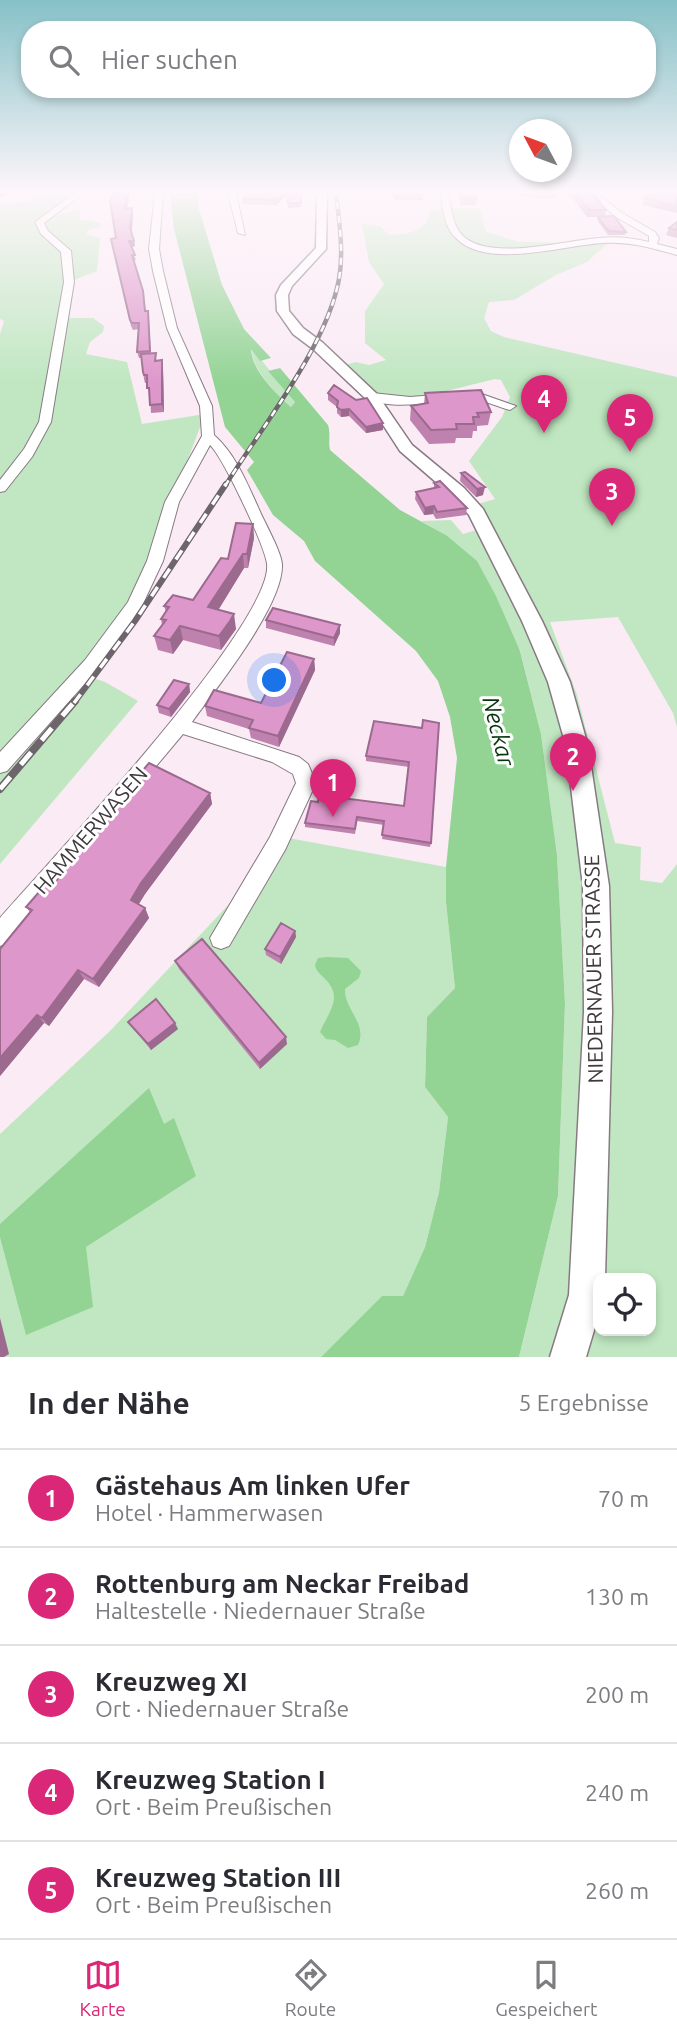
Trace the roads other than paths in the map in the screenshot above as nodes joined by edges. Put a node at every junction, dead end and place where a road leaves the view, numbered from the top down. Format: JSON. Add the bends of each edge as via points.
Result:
{"nodes":[{"id":1,"x":67,"y":256,"type":"edge"},
{"id":2,"x":155,"y":256,"type":"edge"},
{"id":3,"x":313,"y":256,"type":"edge"},
{"id":4,"x":372,"y":397,"type":"junction"},
{"id":5,"x":510,"y":406,"type":"dead end"},
{"id":6,"x":208,"y":436,"type":"junction"},
{"id":7,"x":0,"y":488,"type":"edge"},
{"id":8,"x":180,"y":725,"type":"junction"},
{"id":9,"x":0,"y":765,"type":"edge"},
{"id":10,"x":0,"y":935,"type":"edge"},
{"id":11,"x":221,"y":938,"type":"dead end"},
{"id":12,"x":568,"y":1357,"type":"edge"}],
"edges":[{"from":1,"to":7,"type":"street","via":[[69,282],[45,422],[21,465]]},
{"from":2,"to":6,"type":"street","via":[[172,328],[206,406]]},
{"from":3,"to":4,"type":"main road","name":"NIEDERNAUER STRASSE","via":[[287,285],[281,302],[288,320]]},
{"from":4,"to":5,"type":"street","via":[[410,401],[476,396]]},
{"from":4,"to":12,"type":"main road","name":"NIEDERNAUER STRASSE","via":[[406,448],[477,513],[532,621],[577,746],[596,886],[598,1012],[587,1295]]},
{"from":6,"to":8,"type":"street","name":"HAMMERWASEN","via":[[236,473],[275,565],[249,629]]},
{"from":6,"to":9,"type":"street","via":[[172,502],[155,561],[135,604],[91,665]]},
{"from":8,"to":10,"type":"street","name":"HAMMERWASEN"},
{"from":8,"to":11,"type":"street","via":[[282,757],[301,769],[306,783],[286,831]]}]}
